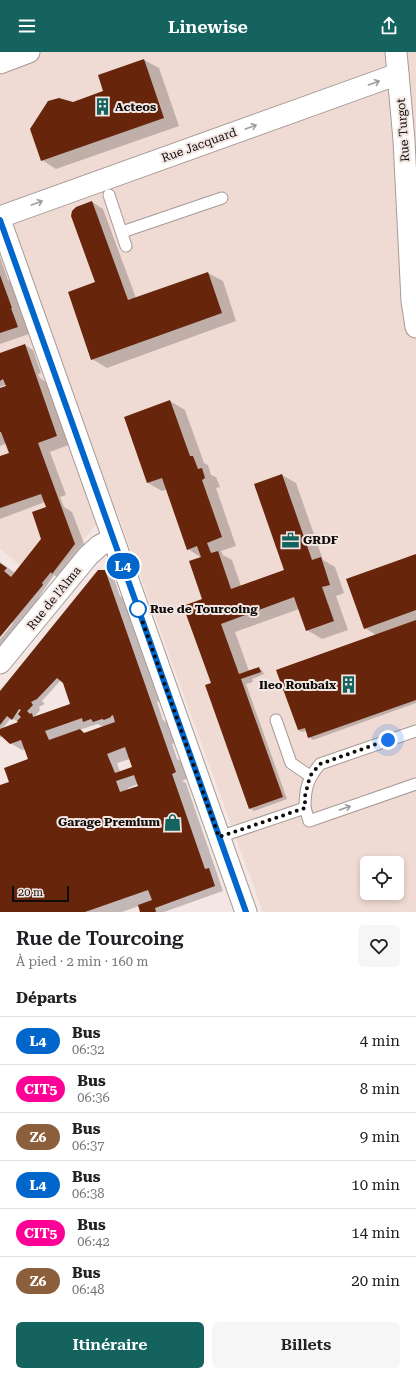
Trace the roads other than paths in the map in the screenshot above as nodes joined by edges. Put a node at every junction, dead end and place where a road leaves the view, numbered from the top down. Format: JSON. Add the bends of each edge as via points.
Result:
{"nodes":[{"id":1,"x":29,"y":52,"type":"edge"},
{"id":2,"x":396,"y":52,"type":"edge"},
{"id":3,"x":0,"y":63,"type":"edge"},
{"id":4,"x":398,"y":74,"type":"junction"},
{"id":5,"x":106,"y":187,"type":"junction"},
{"id":6,"x":222,"y":198,"type":"dead end"},
{"id":7,"x":412,"y":204,"type":"edge"},
{"id":8,"x":0,"y":217,"type":"edge"},
{"id":9,"x":0,"y":220,"type":"edge"},
{"id":10,"x":122,"y":232,"type":"junction"},
{"id":11,"x":126,"y":246,"type":"dead end"},
{"id":12,"x":416,"y":327,"type":"edge"},
{"id":13,"x":113,"y":538,"type":"junction"},
{"id":14,"x":0,"y":663,"type":"edge"},
{"id":15,"x":276,"y":720,"type":"dead end"},
{"id":16,"x":416,"y":731,"type":"edge"},
{"id":17,"x":310,"y":776,"type":"junction"},
{"id":18,"x":416,"y":784,"type":"edge"},
{"id":19,"x":305,"y":808,"type":"junction"},
{"id":20,"x":219,"y":837,"type":"junction"},
{"id":21,"x":246,"y":912,"type":"edge"}],
"edges":[{"from":1,"to":3,"type":"street"},
{"from":2,"to":4,"type":"street","name":"Rue Turgot"},
{"from":5,"to":4,"type":"street","name":"Rue Jacquard","one_way":true},
{"from":4,"to":7,"type":"street","name":"Rue Turgot"},
{"from":8,"to":5,"type":"street","name":"Rue Jacquard","one_way":true},
{"from":5,"to":10,"type":"lane"},
{"from":6,"to":10,"type":"lane"},
{"from":7,"to":12,"type":"street","name":"Rue Turgot","via":[[412,301]]},
{"from":9,"to":13,"type":"street"},
{"from":10,"to":11,"type":"lane"},
{"from":13,"to":14,"type":"street","name":"Rue de l'Alma","via":[[88,556]]},
{"from":13,"to":20,"type":"street"},
{"from":15,"to":17,"type":"lane","via":[[291,763]]},
{"from":16,"to":17,"type":"lane","via":[[320,764]]},
{"from":17,"to":19,"type":"lane"},
{"from":19,"to":18,"type":"lane","one_way":true,"via":[[309,821]]},
{"from":19,"to":20,"type":"lane"},
{"from":20,"to":21,"type":"street"}]}
